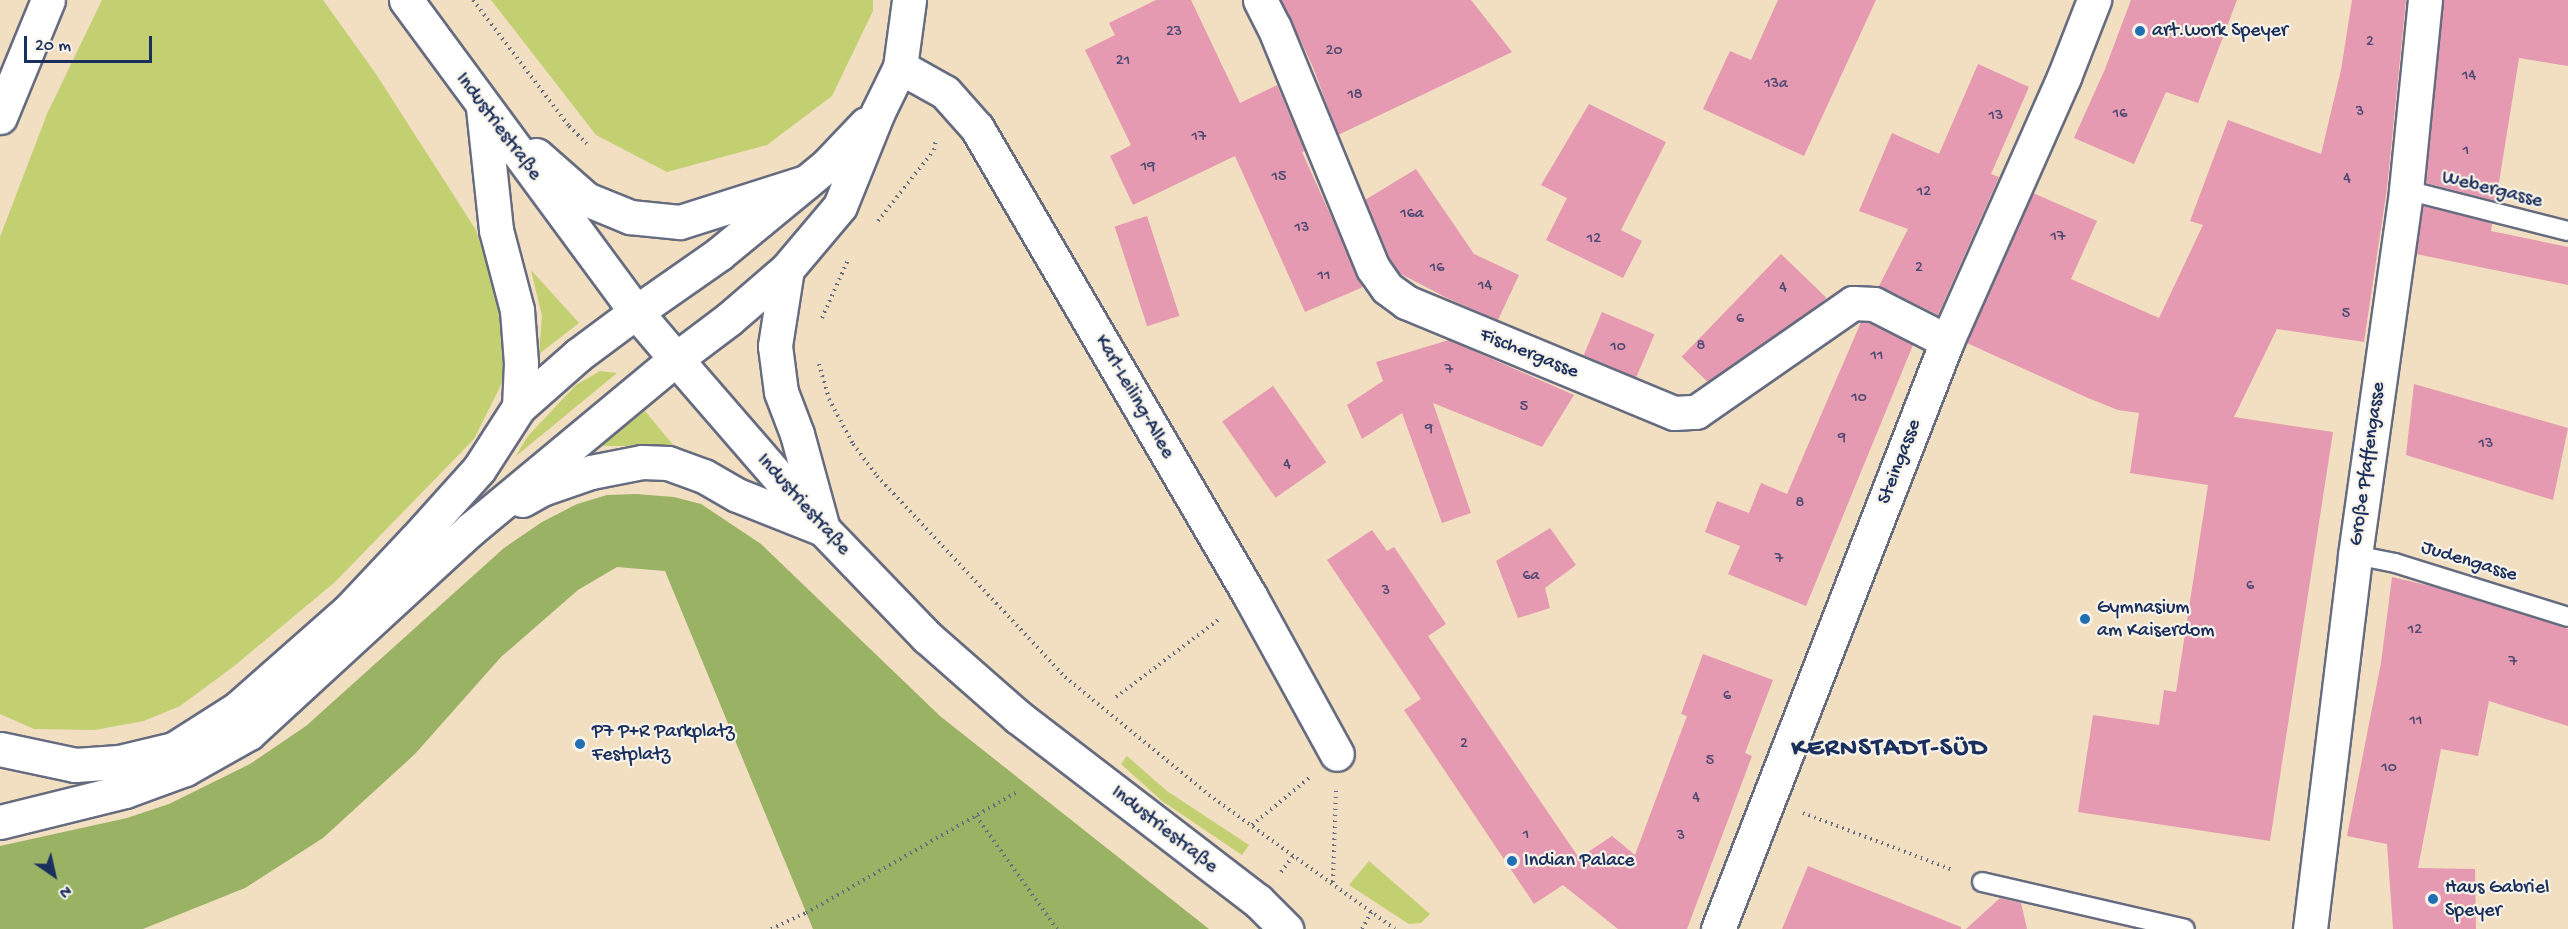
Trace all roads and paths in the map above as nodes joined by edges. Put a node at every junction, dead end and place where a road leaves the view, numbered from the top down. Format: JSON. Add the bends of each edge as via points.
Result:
{"nodes":[{"id":1,"x":48,"y":0,"type":"edge"},
{"id":2,"x":406,"y":0,"type":"edge"},
{"id":3,"x":473,"y":0,"type":"edge"},
{"id":4,"x":909,"y":0,"type":"edge"},
{"id":5,"x":1260,"y":0,"type":"edge"},
{"id":6,"x":2094,"y":0,"type":"edge"},
{"id":7,"x":2425,"y":0,"type":"edge"},
{"id":8,"x":900,"y":67,"type":"junction"},
{"id":9,"x":945,"y":92,"type":"junction"},
{"id":10,"x":483,"y":108,"type":"junction"},
{"id":11,"x":878,"y":112,"type":"junction"},
{"id":12,"x":0,"y":117,"type":"edge"},
{"id":13,"x":590,"y":147,"type":"dead end"},
{"id":14,"x":806,"y":182,"type":"junction"},
{"id":15,"x":2406,"y":190,"type":"junction"},
{"id":16,"x":871,"y":229,"type":"dead end"},
{"id":17,"x":2568,"y":231,"type":"edge"},
{"id":18,"x":850,"y":256,"type":"dead end"},
{"id":19,"x":787,"y":269,"type":"junction"},
{"id":20,"x":636,"y":312,"type":"junction"},
{"id":21,"x":821,"y":323,"type":"dead end"},
{"id":22,"x":1947,"y":340,"type":"junction"},
{"id":23,"x":676,"y":359,"type":"junction"},
{"id":24,"x":818,"y":362,"type":"dead end"},
{"id":25,"x":519,"y":406,"type":"junction"},
{"id":26,"x":471,"y":529,"type":"junction"},
{"id":27,"x":823,"y":529,"type":"junction"},
{"id":28,"x":2355,"y":555,"type":"junction"},
{"id":29,"x":1250,"y":596,"type":"junction"},
{"id":30,"x":2568,"y":617,"type":"edge"},
{"id":31,"x":1116,"y":697,"type":"dead end"},
{"id":32,"x":0,"y":749,"type":"edge"},
{"id":33,"x":1337,"y":754,"type":"junction"},
{"id":34,"x":1019,"y":791,"type":"dead end"},
{"id":35,"x":1801,"y":813,"type":"dead end"},
{"id":36,"x":976,"y":816,"type":"junction"},
{"id":37,"x":0,"y":822,"type":"edge"},
{"id":38,"x":1252,"y":825,"type":"junction"},
{"id":39,"x":1333,"y":882,"type":"junction"},
{"id":40,"x":1982,"y":882,"type":"joint"},
{"id":41,"x":1372,"y":911,"type":"junction"},
{"id":42,"x":771,"y":929,"type":"edge"},
{"id":43,"x":1057,"y":929,"type":"edge"},
{"id":44,"x":1286,"y":929,"type":"edge"},
{"id":45,"x":1362,"y":929,"type":"edge"},
{"id":46,"x":1395,"y":929,"type":"edge"},
{"id":47,"x":1718,"y":929,"type":"edge"},
{"id":48,"x":2185,"y":929,"type":"edge"},
{"id":49,"x":2310,"y":929,"type":"edge"}],
"edges":[{"from":1,"to":12,"type":"street"},
{"from":2,"to":10,"type":"street","name":"Industriestraße"},
{"from":3,"to":13,"type":"path","via":[[568,126]]},
{"from":4,"to":8,"type":"street"},
{"from":5,"to":22,"type":"street","name":"Fischergasse","via":[[1372,268],[1387,288],[1406,302],[1674,413],[1696,412],[1852,303],[1874,304]]},
{"from":6,"to":22,"type":"street","name":"Steingasse","via":[[2064,77]]},
{"from":7,"to":15,"type":"street","name":"Große Pfaffengasse"},
{"from":8,"to":9,"type":"street","name":"Karl-Leiling-Allee"},
{"from":8,"to":11,"type":"street"},
{"from":9,"to":16,"type":"path","via":[[934,150]]},
{"from":9,"to":29,"type":"street","name":"Karl-Leiling-Allee","via":[[977,128]]},
{"from":10,"to":14,"type":"street","via":[[586,199],[630,217],[680,222]]},
{"from":10,"to":20,"type":"street","name":"Industriestraße"},
{"from":10,"to":25,"type":"street","via":[[496,230],[517,310]]},
{"from":11,"to":14,"type":"street"},
{"from":11,"to":19,"type":"street","via":[[840,206]]},
{"from":14,"to":20,"type":"street","via":[[710,261]]},
{"from":15,"to":17,"type":"lane","name":"Webergasse"},
{"from":15,"to":28,"type":"street","name":"Große Pfaffengasse"},
{"from":18,"to":21,"type":"path"},
{"from":19,"to":23,"type":"street"},
{"from":19,"to":27,"type":"street","via":[[775,346],[780,392],[797,434]]},
{"from":20,"to":23,"type":"street","name":"Industriestraße"},
{"from":20,"to":25,"type":"street"},
{"from":22,"to":47,"type":"street","name":"Steingasse"},
{"from":23,"to":26,"type":"street"},
{"from":23,"to":27,"type":"street","name":"Industriestraße"},
{"from":24,"to":38,"type":"path","via":[[829,399],[853,444],[877,476],[1065,677],[1209,795]]},
{"from":25,"to":32,"type":"street","via":[[479,469],[349,610],[238,708],[204,731],[174,749],[119,762],[75,765]]},
{"from":26,"to":27,"type":"street","via":[[542,489],[591,472],[642,462],[668,463],[705,476],[737,495]]},
{"from":26,"to":37,"type":"street","via":[[249,733],[185,769],[125,791]]},
{"from":27,"to":44,"type":"street","name":"Industriestraße","via":[[927,637],[1018,717],[1258,901]]},
{"from":28,"to":30,"type":"lane","name":"Judengasse","via":[[2395,563]]},
{"from":28,"to":49,"type":"street","name":"Große Pfaffengasse"},
{"from":29,"to":31,"type":"path"},
{"from":29,"to":33,"type":"street","name":"Karl-Leiling-Allee"},
{"from":33,"to":38,"type":"path"},
{"from":33,"to":39,"type":"path"},
{"from":34,"to":36,"type":"path"},
{"from":35,"to":40,"type":"path"},
{"from":36,"to":42,"type":"path"},
{"from":36,"to":43,"type":"path"},
{"from":38,"to":39,"type":"path"},
{"from":39,"to":41,"type":"path"},
{"from":40,"to":48,"type":"lane"},
{"from":41,"to":45,"type":"path"},
{"from":41,"to":46,"type":"path"}]}
